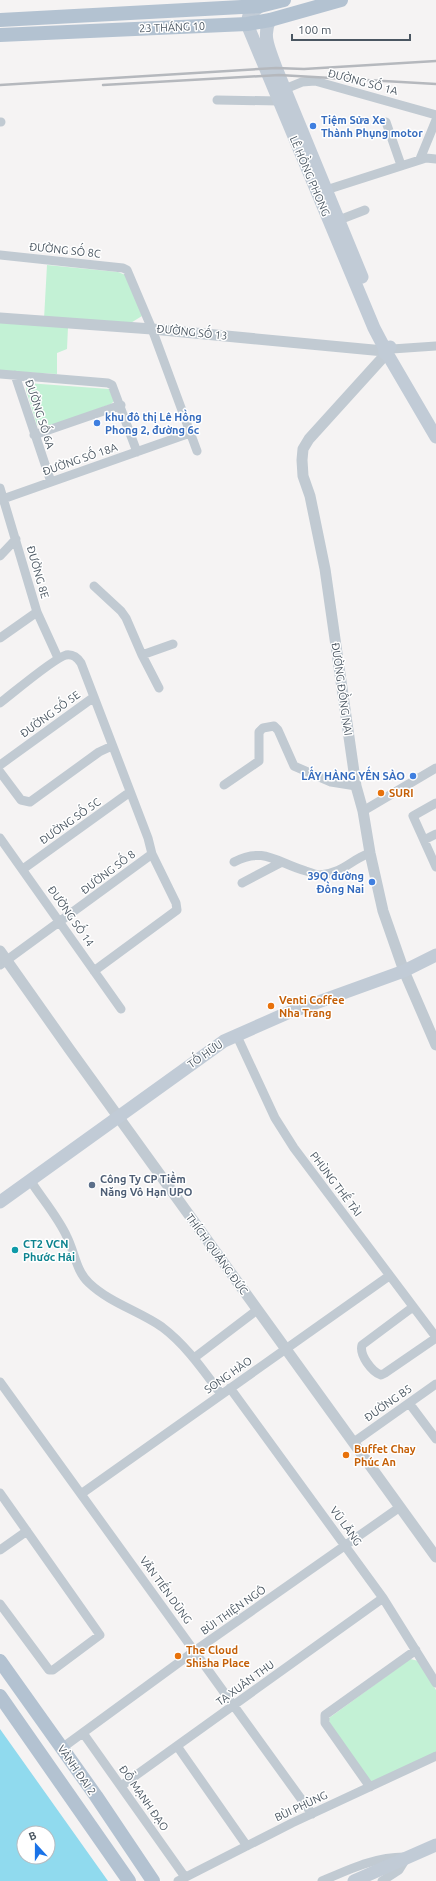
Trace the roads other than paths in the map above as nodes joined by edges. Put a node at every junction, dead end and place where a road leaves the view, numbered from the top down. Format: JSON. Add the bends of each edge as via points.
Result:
{"nodes":[{"id":1,"x":341,"y":0,"type":"edge"},
{"id":2,"x":280,"y":1,"type":"edge"},
{"id":3,"x":260,"y":6,"type":"junction"},
{"id":4,"x":46,"y":16,"type":"junction"},
{"id":5,"x":0,"y":20,"type":"edge"},
{"id":6,"x":270,"y":20,"type":"junction"},
{"id":7,"x":247,"y":24,"type":"junction"},
{"id":8,"x":46,"y":32,"type":"junction"},
{"id":9,"x":0,"y":35,"type":"edge"},
{"id":10,"x":279,"y":94,"type":"junction"},
{"id":11,"x":217,"y":100,"type":"dead end"},
{"id":12,"x":436,"y":115,"type":"edge"},
{"id":13,"x":436,"y":120,"type":"edge"},
{"id":14,"x":386,"y":122,"type":"dead end"},
{"id":15,"x":436,"y":159,"type":"edge"},
{"id":16,"x":420,"y":160,"type":"junction"},
{"id":17,"x":400,"y":165,"type":"junction"},
{"id":18,"x":326,"y":190,"type":"junction"},
{"id":19,"x":364,"y":210,"type":"dead end"},
{"id":20,"x":338,"y":220,"type":"junction"},
{"id":21,"x":0,"y":255,"type":"edge"},
{"id":22,"x":0,"y":318,"type":"edge"},
{"id":23,"x":152,"y":329,"type":"junction"},
{"id":24,"x":436,"y":346,"type":"edge"},
{"id":25,"x":388,"y":351,"type":"junction"},
{"id":26,"x":0,"y":374,"type":"edge"},
{"id":27,"x":15,"y":375,"type":"junction"},
{"id":28,"x":121,"y":405,"type":"junction"},
{"id":29,"x":436,"y":426,"type":"edge"},
{"id":30,"x":190,"y":433,"type":"junction"},
{"id":31,"x":34,"y":436,"type":"junction"},
{"id":32,"x":436,"y":437,"type":"edge"},
{"id":33,"x":197,"y":451,"type":"dead end"},
{"id":34,"x":137,"y":452,"type":"junction"},
{"id":35,"x":51,"y":482,"type":"junction"},
{"id":36,"x":0,"y":488,"type":"edge"},
{"id":37,"x":2,"y":499,"type":"edge"},
{"id":38,"x":16,"y":539,"type":"junction"},
{"id":39,"x":0,"y":556,"type":"edge"},
{"id":40,"x":94,"y":586,"type":"dead end"},
{"id":41,"x":37,"y":612,"type":"junction"},
{"id":42,"x":0,"y":638,"type":"edge"},
{"id":43,"x":173,"y":644,"type":"dead end"},
{"id":44,"x":142,"y":655,"type":"junction"},
{"id":45,"x":58,"y":658,"type":"junction"},
{"id":46,"x":159,"y":688,"type":"dead end"},
{"id":47,"x":94,"y":697,"type":"junction"},
{"id":48,"x":0,"y":703,"type":"edge"},
{"id":49,"x":112,"y":746,"type":"junction"},
{"id":50,"x":0,"y":765,"type":"edge"},
{"id":51,"x":436,"y":768,"type":"edge"},
{"id":52,"x":0,"y":772,"type":"edge"},
{"id":53,"x":224,"y":785,"type":"dead end"},
{"id":54,"x":356,"y":786,"type":"junction"},
{"id":55,"x":130,"y":792,"type":"junction"},
{"id":56,"x":436,"y":803,"type":"edge"},
{"id":57,"x":363,"y":811,"type":"junction"},
{"id":58,"x":436,"y":834,"type":"edge"},
{"id":59,"x":0,"y":838,"type":"edge"},
{"id":60,"x":424,"y":840,"type":"junction"},
{"id":61,"x":370,"y":853,"type":"junction"},
{"id":62,"x":152,"y":854,"type":"junction"},
{"id":63,"x":435,"y":861,"type":"edge"},
{"id":64,"x":234,"y":862,"type":"dead end"},
{"id":65,"x":282,"y":862,"type":"junction"},
{"id":66,"x":23,"y":869,"type":"junction"},
{"id":67,"x":242,"y":882,"type":"dead end"},
{"id":68,"x":60,"y":922,"type":"junction"},
{"id":69,"x":0,"y":951,"type":"edge"},
{"id":70,"x":436,"y":955,"type":"edge"},
{"id":71,"x":3,"y":963,"type":"edge"},
{"id":72,"x":94,"y":971,"type":"junction"},
{"id":73,"x":404,"y":971,"type":"junction"},
{"id":74,"x":121,"y":1010,"type":"dead end"},
{"id":75,"x":236,"y":1034,"type":"junction"},
{"id":76,"x":436,"y":1045,"type":"edge"},
{"id":77,"x":118,"y":1117,"type":"junction"},
{"id":78,"x":30,"y":1180,"type":"junction"},
{"id":79,"x":0,"y":1202,"type":"edge"},
{"id":80,"x":389,"y":1276,"type":"junction"},
{"id":81,"x":413,"y":1307,"type":"junction"},
{"id":82,"x":257,"y":1310,"type":"junction"},
{"id":83,"x":436,"y":1337,"type":"edge"},
{"id":84,"x":286,"y":1349,"type":"junction"},
{"id":85,"x":194,"y":1358,"type":"junction"},
{"id":86,"x":0,"y":1382,"type":"edge"},
{"id":87,"x":436,"y":1384,"type":"edge"},
{"id":88,"x":230,"y":1388,"type":"junction"},
{"id":89,"x":221,"y":1394,"type":"junction"},
{"id":90,"x":409,"y":1403,"type":"junction"},
{"id":91,"x":436,"y":1439,"type":"edge"},
{"id":92,"x":354,"y":1442,"type":"junction"},
{"id":93,"x":0,"y":1492,"type":"edge"},
{"id":94,"x":81,"y":1494,"type":"junction"},
{"id":95,"x":400,"y":1507,"type":"junction"},
{"id":96,"x":27,"y":1531,"type":"junction"},
{"id":97,"x":346,"y":1545,"type":"junction"},
{"id":98,"x":0,"y":1550,"type":"edge"},
{"id":99,"x":436,"y":1557,"type":"edge"},
{"id":100,"x":383,"y":1598,"type":"junction"},
{"id":101,"x":0,"y":1604,"type":"edge"},
{"id":102,"x":196,"y":1650,"type":"junction"},
{"id":103,"x":416,"y":1650,"type":"junction"},
{"id":104,"x":0,"y":1661,"type":"edge"},
{"id":105,"x":436,"y":1683,"type":"edge"},
{"id":106,"x":0,"y":1696,"type":"edge"},
{"id":107,"x":235,"y":1705,"type":"junction"},
{"id":108,"x":83,"y":1733,"type":"junction"},
{"id":109,"x":177,"y":1746,"type":"junction"},
{"id":110,"x":62,"y":1748,"type":"junction"},
{"id":111,"x":436,"y":1756,"type":"edge"},
{"id":112,"x":45,"y":1759,"type":"junction"},
{"id":113,"x":121,"y":1786,"type":"junction"},
{"id":114,"x":370,"y":1787,"type":"junction"},
{"id":115,"x":312,"y":1814,"type":"junction"},
{"id":116,"x":436,"y":1844,"type":"edge"},
{"id":117,"x":247,"y":1846,"type":"junction"},
{"id":118,"x":407,"y":1857,"type":"junction"},
{"id":119,"x":181,"y":1879,"type":"edge"},
{"id":120,"x":129,"y":1881,"type":"edge"},
{"id":121,"x":153,"y":1881,"type":"edge"},
{"id":122,"x":322,"y":1881,"type":"edge"},
{"id":123,"x":354,"y":1881,"type":"edge"},
{"id":124,"x":382,"y":1881,"type":"edge"}],
"edges":[{"from":1,"to":6,"type":"main road","name":"23 THÁNG 10"},
{"from":2,"to":3,"type":"main road","name":"23 THÁNG 10"},
{"from":3,"to":4,"type":"main road","name":"23 THÁNG 10"},
{"from":3,"to":7,"type":"main road","via":[[250,15]]},
{"from":4,"to":5,"type":"main road","name":"23 THÁNG 10"},
{"from":4,"to":8,"type":"main road"},
{"from":6,"to":7,"type":"main road","name":"23 THÁNG 10"},
{"from":6,"to":10,"type":"main road","name":"LÊ HỒNG PHONG","via":[[266,37]]},
{"from":7,"to":8,"type":"main road","name":"23 THÁNG 10"},
{"from":7,"to":10,"type":"main road","name":"LÊ HỒNG PHONG"},
{"from":8,"to":9,"type":"main road","name":"23 THÁNG 10"},
{"from":10,"to":11,"type":"street"},
{"from":10,"to":12,"type":"street","name":"ĐƯỜNG SỐ 1A","via":[[302,82],[315,81]]},
{"from":10,"to":18,"type":"main road","name":"LÊ HỒNG PHONG"},
{"from":10,"to":25,"type":"main road","name":"LÊ HỒNG PHONG","via":[[374,328]]},
{"from":13,"to":16,"type":"street"},
{"from":14,"to":17,"type":"street"},
{"from":15,"to":16,"type":"street"},
{"from":16,"to":17,"type":"street"},
{"from":17,"to":18,"type":"street"},
{"from":18,"to":20,"type":"main road","name":"LÊ HỒNG PHONG"},
{"from":19,"to":20,"type":"street"},
{"from":20,"to":25,"type":"main road","name":"LÊ HỒNG PHONG"},
{"from":21,"to":23,"type":"street","name":"ĐƯỜNG SỐ 8C","via":[[123,268],[127,270]]},
{"from":22,"to":23,"type":"street","name":"ĐƯỜNG SỐ 13"},
{"from":23,"to":25,"type":"street","name":"ĐƯỜNG SỐ 13"},
{"from":23,"to":30,"type":"street"},
{"from":24,"to":25,"type":"street"},
{"from":25,"to":29,"type":"main road","name":"LÊ HỒNG PHONG"},
{"from":25,"to":32,"type":"main road","name":"LÊ HỒNG PHONG"},
{"from":25,"to":54,"type":"street","name":"ĐƯỜNG ĐỒNG NAI","via":[[309,439],[303,449],[302,460],[325,569]]},
{"from":26,"to":27,"type":"street"},
{"from":27,"to":28,"type":"street","via":[[108,383],[112,385]]},
{"from":27,"to":31,"type":"street","name":"ĐƯỜNG SỐ 6A"},
{"from":28,"to":31,"type":"street"},
{"from":28,"to":34,"type":"street"},
{"from":30,"to":33,"type":"street"},
{"from":30,"to":34,"type":"street","name":"ĐƯỜNG SỐ 18A"},
{"from":31,"to":35,"type":"street","name":"ĐƯỜNG SỐ 6A"},
{"from":34,"to":35,"type":"street","name":"ĐƯỜNG SỐ 18A"},
{"from":35,"to":37,"type":"street","name":"ĐƯỜNG SỐ 18A"},
{"from":36,"to":37,"type":"street","name":"ĐƯỜNG 8E"},
{"from":37,"to":38,"type":"street","name":"ĐƯỜNG 8E"},
{"from":38,"to":39,"type":"street"},
{"from":38,"to":41,"type":"street","name":"ĐƯỜNG 8E"},
{"from":40,"to":44,"type":"street","via":[[121,611]]},
{"from":41,"to":42,"type":"street"},
{"from":41,"to":45,"type":"street","name":"ĐƯỜNG 8E"},
{"from":43,"to":44,"type":"street"},
{"from":44,"to":46,"type":"street"},
{"from":45,"to":47,"type":"street","via":[[72,655],[77,658]]},
{"from":45,"to":48,"type":"street"},
{"from":47,"to":49,"type":"street"},
{"from":47,"to":50,"type":"street","name":"ĐƯỜNG SỐ 5E"},
{"from":49,"to":52,"type":"street","via":[[99,752],[30,802],[21,800]]},
{"from":49,"to":55,"type":"street"},
{"from":51,"to":57,"type":"street"},
{"from":53,"to":54,"type":"street","via":[[259,761],[259,732],[263,728],[274,726],[294,766],[331,782]]},
{"from":54,"to":57,"type":"street","name":"ĐƯỜNG ĐỒNG NAI"},
{"from":55,"to":62,"type":"street"},
{"from":55,"to":66,"type":"street","name":"ĐƯỜNG SỐ 5C"},
{"from":56,"to":60,"type":"street","via":[[413,816]]},
{"from":57,"to":61,"type":"street","name":"ĐƯỜNG ĐỒNG NAI"},
{"from":58,"to":60,"type":"street"},
{"from":59,"to":66,"type":"street","name":"ĐƯỜNG SỐ 14"},
{"from":60,"to":63,"type":"street"},
{"from":61,"to":65,"type":"street","via":[[359,857],[341,870],[319,875]]},
{"from":61,"to":73,"type":"street","name":"ĐƯỜNG ĐỒNG NAI","via":[[383,911]]},
{"from":62,"to":68,"type":"street","name":"ĐƯỜNG SỐ 8"},
{"from":62,"to":72,"type":"street","via":[[177,910]]},
{"from":64,"to":65,"type":"street","via":[[255,854]]},
{"from":65,"to":67,"type":"street"},
{"from":66,"to":68,"type":"street","name":"ĐƯỜNG SỐ 14"},
{"from":68,"to":71,"type":"street","name":"ĐƯỜNG SỐ 8"},
{"from":68,"to":72,"type":"street","name":"ĐƯỜNG SỐ 14"},
{"from":69,"to":71,"type":"street","name":"THÍCH QUẢNG ĐỨC"},
{"from":70,"to":73,"type":"main road","name":"TỐ HỮU"},
{"from":71,"to":77,"type":"street","name":"THÍCH QUẢNG ĐỨC"},
{"from":72,"to":74,"type":"street","name":"ĐƯỜNG SỐ 14"},
{"from":73,"to":75,"type":"main road","name":"TỐ HỮU"},
{"from":73,"to":76,"type":"street","name":"ĐƯỜNG ĐỒNG NAI"},
{"from":75,"to":77,"type":"main road","name":"TỐ HỮU"},
{"from":75,"to":80,"type":"street","name":"PHÙNG THẾ TÀI","via":[[284,1134]]},
{"from":77,"to":78,"type":"main road","name":"TỐ HỮU"},
{"from":77,"to":82,"type":"street","name":"THÍCH QUẢNG ĐỨC"},
{"from":78,"to":79,"type":"main road","name":"TỐ HỮU"},
{"from":78,"to":85,"type":"street","via":[[65,1233],[82,1275],[89,1284],[162,1327]]},
{"from":80,"to":81,"type":"street","name":"PHÙNG THẾ TÀI"},
{"from":80,"to":84,"type":"street","name":"SONG HÀO"},
{"from":81,"to":83,"type":"street","name":"PHÙNG THẾ TÀI"},
{"from":81,"to":83,"type":"street","via":[[362,1345],[361,1352],[374,1372],[385,1374]]},
{"from":82,"to":84,"type":"street","name":"THÍCH QUẢNG ĐỨC"},
{"from":82,"to":85,"type":"street"},
{"from":84,"to":88,"type":"street","name":"SONG HÀO"},
{"from":84,"to":92,"type":"street","name":"THÍCH QUẢNG ĐỨC"},
{"from":85,"to":89,"type":"street"},
{"from":86,"to":94,"type":"street","name":"VĂN TIẾN DŨNG"},
{"from":87,"to":90,"type":"street","name":"ĐƯỜNG B5"},
{"from":88,"to":89,"type":"street","name":"SONG HÀO"},
{"from":88,"to":97,"type":"street","name":"VŨ LĂNG"},
{"from":89,"to":94,"type":"street","name":"SONG HÀO"},
{"from":90,"to":91,"type":"street"},
{"from":90,"to":92,"type":"street","name":"ĐƯỜNG B5"},
{"from":92,"to":95,"type":"street","name":"THÍCH QUẢNG ĐỨC"},
{"from":93,"to":96,"type":"street"},
{"from":94,"to":102,"type":"street","name":"VĂN TIẾN DŨNG"},
{"from":95,"to":97,"type":"street","name":"BÙI THIỆN NGÔ"},
{"from":95,"to":99,"type":"street","name":"THÍCH QUẢNG ĐỨC"},
{"from":96,"to":98,"type":"street"},
{"from":96,"to":101,"type":"street","via":[[100,1635],[53,1670],[49,1670]]},
{"from":97,"to":100,"type":"street","name":"VŨ LĂNG"},
{"from":97,"to":102,"type":"street","name":"BÙI THIỆN NGÔ"},
{"from":100,"to":103,"type":"street","name":"VŨ LĂNG"},
{"from":100,"to":107,"type":"street","name":"TẠ XUÂN THU"},
{"from":102,"to":107,"type":"street","name":"VĂN TIẾN DŨNG"},
{"from":102,"to":108,"type":"street","name":"BÙI THIỆN NGÔ"},
{"from":103,"to":105,"type":"street","name":"VŨ LĂNG"},
{"from":103,"to":114,"type":"street","via":[[325,1715],[325,1723]]},
{"from":104,"to":110,"type":"main road","name":"VÀNH ĐAI 2"},
{"from":106,"to":112,"type":"main road","name":"VÀNH ĐAI 2"},
{"from":107,"to":109,"type":"street","name":"TẠ XUÂN THU"},
{"from":107,"to":115,"type":"street","name":"VĂN TIẾN DŨNG"},
{"from":108,"to":110,"type":"street","name":"BÙI THIỆN NGÔ"},
{"from":108,"to":113,"type":"street","name":"ĐỖ MẠNH ĐẠO"},
{"from":109,"to":113,"type":"street","name":"TẠ XUÂN THU"},
{"from":109,"to":117,"type":"street"},
{"from":110,"to":112,"type":"main road"},
{"from":110,"to":121,"type":"main road","name":"VÀNH ĐAI 2"},
{"from":111,"to":114,"type":"street","name":"BÙI PHÙNG"},
{"from":112,"to":120,"type":"main road","name":"VÀNH ĐAI 2"},
{"from":113,"to":119,"type":"street","name":"ĐỖ MẠNH ĐẠO"},
{"from":114,"to":115,"type":"street","name":"BÙI PHÙNG"},
{"from":115,"to":117,"type":"street","name":"BÙI PHÙNG"},
{"from":116,"to":118,"type":"main road"},
{"from":117,"to":119,"type":"street","name":"BÙI PHÙNG"},
{"from":118,"to":122,"type":"street","via":[[392,1856],[358,1865]]},
{"from":118,"to":123,"type":"main road"},
{"from":118,"to":124,"type":"street","via":[[399,1870]]}]}
